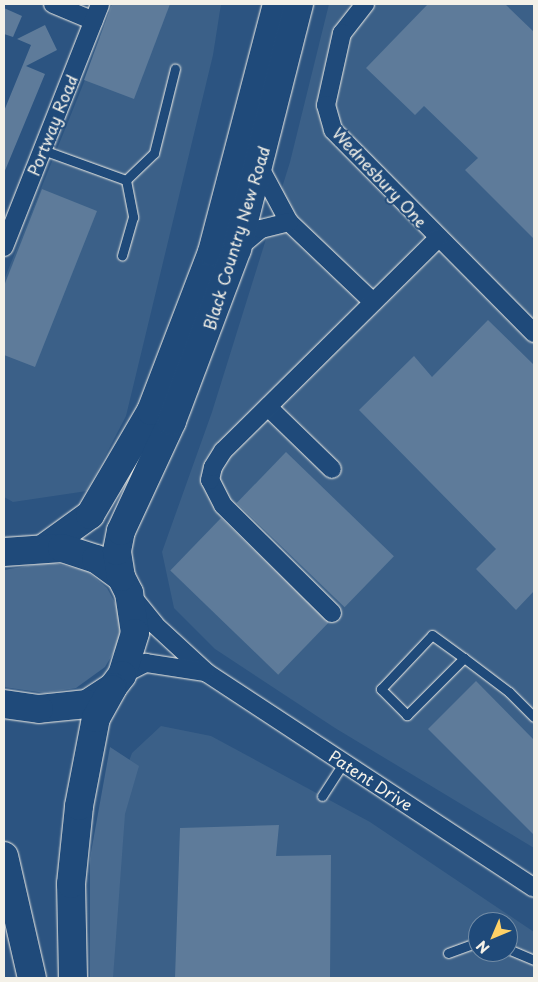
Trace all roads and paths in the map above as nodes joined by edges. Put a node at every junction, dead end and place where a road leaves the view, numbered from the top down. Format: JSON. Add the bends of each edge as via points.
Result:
{"nodes":[{"id":1,"x":53,"y":4,"type":"edge"},
{"id":2,"x":100,"y":4,"type":"edge"},
{"id":3,"x":277,"y":4,"type":"edge"},
{"id":4,"x":299,"y":4,"type":"edge"},
{"id":5,"x":365,"y":4,"type":"edge"},
{"id":6,"x":94,"y":21,"type":"junction"},
{"id":7,"x":175,"y":69,"type":"dead end"},
{"id":8,"x":42,"y":150,"type":"junction"},
{"id":9,"x":260,"y":168,"type":"junction"},
{"id":10,"x":126,"y":180,"type":"junction"},
{"id":11,"x":289,"y":222,"type":"junction"},
{"id":12,"x":438,"y":238,"type":"junction"},
{"id":13,"x":4,"y":247,"type":"edge"},
{"id":14,"x":237,"y":249,"type":"junction"},
{"id":15,"x":122,"y":255,"type":"dead end"},
{"id":16,"x":373,"y":302,"type":"junction"},
{"id":17,"x":534,"y":333,"type":"edge"},
{"id":18,"x":268,"y":407,"type":"junction"},
{"id":19,"x":332,"y":470,"type":"dead end"},
{"id":20,"x":44,"y":548,"type":"junction"},
{"id":21,"x":4,"y":552,"type":"edge"},
{"id":22,"x":125,"y":585,"type":"junction"},
{"id":23,"x":332,"y":613,"type":"dead end"},
{"id":24,"x":464,"y":658,"type":"junction"},
{"id":25,"x":207,"y":673,"type":"junction"},
{"id":26,"x":117,"y":681,"type":"junction"},
{"id":27,"x":4,"y":704,"type":"edge"},
{"id":28,"x":534,"y":716,"type":"edge"},
{"id":29,"x":344,"y":762,"type":"junction"},
{"id":30,"x":322,"y":796,"type":"dead end"},
{"id":31,"x":4,"y":856,"type":"edge"},
{"id":32,"x":534,"y":888,"type":"edge"},
{"id":33,"x":468,"y":945,"type":"edge"},
{"id":34,"x":448,"y":952,"type":"dead end"},
{"id":35,"x":518,"y":953,"type":"edge"},
{"id":36,"x":534,"y":960,"type":"edge"},
{"id":37,"x":32,"y":978,"type":"edge"},
{"id":38,"x":72,"y":978,"type":"edge"}],
"edges":[{"from":1,"to":6,"type":"street"},
{"from":2,"to":6,"type":"street","name":"Portway Road"},
{"from":3,"to":20,"type":"highway","name":"Black Country New Road","via":[[212,252],[151,411],[90,515]]},
{"from":4,"to":9,"type":"highway","name":"Black Country New Road"},
{"from":5,"to":12,"type":"street","name":"Wednesbury One","via":[[342,33],[328,118],[334,130]]},
{"from":6,"to":8,"type":"street","name":"Portway Road"},
{"from":7,"to":10,"type":"lane","via":[[154,152]]},
{"from":8,"to":10,"type":"lane"},
{"from":8,"to":13,"type":"street","name":"Portway Road"},
{"from":9,"to":11,"type":"street"},
{"from":9,"to":14,"type":"highway","name":"Black Country New Road"},
{"from":10,"to":15,"type":"lane","via":[[133,217]]},
{"from":11,"to":14,"type":"street","via":[[261,230]]},
{"from":11,"to":16,"type":"street"},
{"from":12,"to":16,"type":"street","name":"Wednesbury One"},
{"from":12,"to":17,"type":"street","name":"Wednesbury One"},
{"from":14,"to":22,"type":"highway","name":"Black Country New Road","via":[[172,421],[123,525],[117,551]]},
{"from":16,"to":18,"type":"street","name":"Wednesbury One"},
{"from":18,"to":19,"type":"street"},
{"from":18,"to":23,"type":"street","name":"Wednesbury One","via":[[223,451],[213,467],[212,486],[222,505]]},
{"from":20,"to":21,"type":"highway"},
{"from":20,"to":22,"type":"highway","via":[[80,551]]},
{"from":22,"to":25,"type":"street","name":"Patent Drive","via":[[154,625]]},
{"from":22,"to":26,"type":"highway","name":"Black Country New Road","via":[[135,633]]},
{"from":24,"to":24,"type":"lane","via":[[432,635],[381,689],[407,715]]},
{"from":24,"to":28,"type":"lane"},
{"from":25,"to":26,"type":"street","name":"Patent Drive","via":[[146,663]]},
{"from":25,"to":29,"type":"street","name":"Patent Drive"},
{"from":26,"to":27,"type":"highway","via":[[71,707]]},
{"from":26,"to":38,"type":"highway","via":[[96,718],[79,806],[72,884]]},
{"from":29,"to":30,"type":"lane"},
{"from":29,"to":32,"type":"street","name":"Patent Drive"},
{"from":31,"to":37,"type":"highway"},
{"from":33,"to":34,"type":"lane"},
{"from":35,"to":36,"type":"lane"}]}
